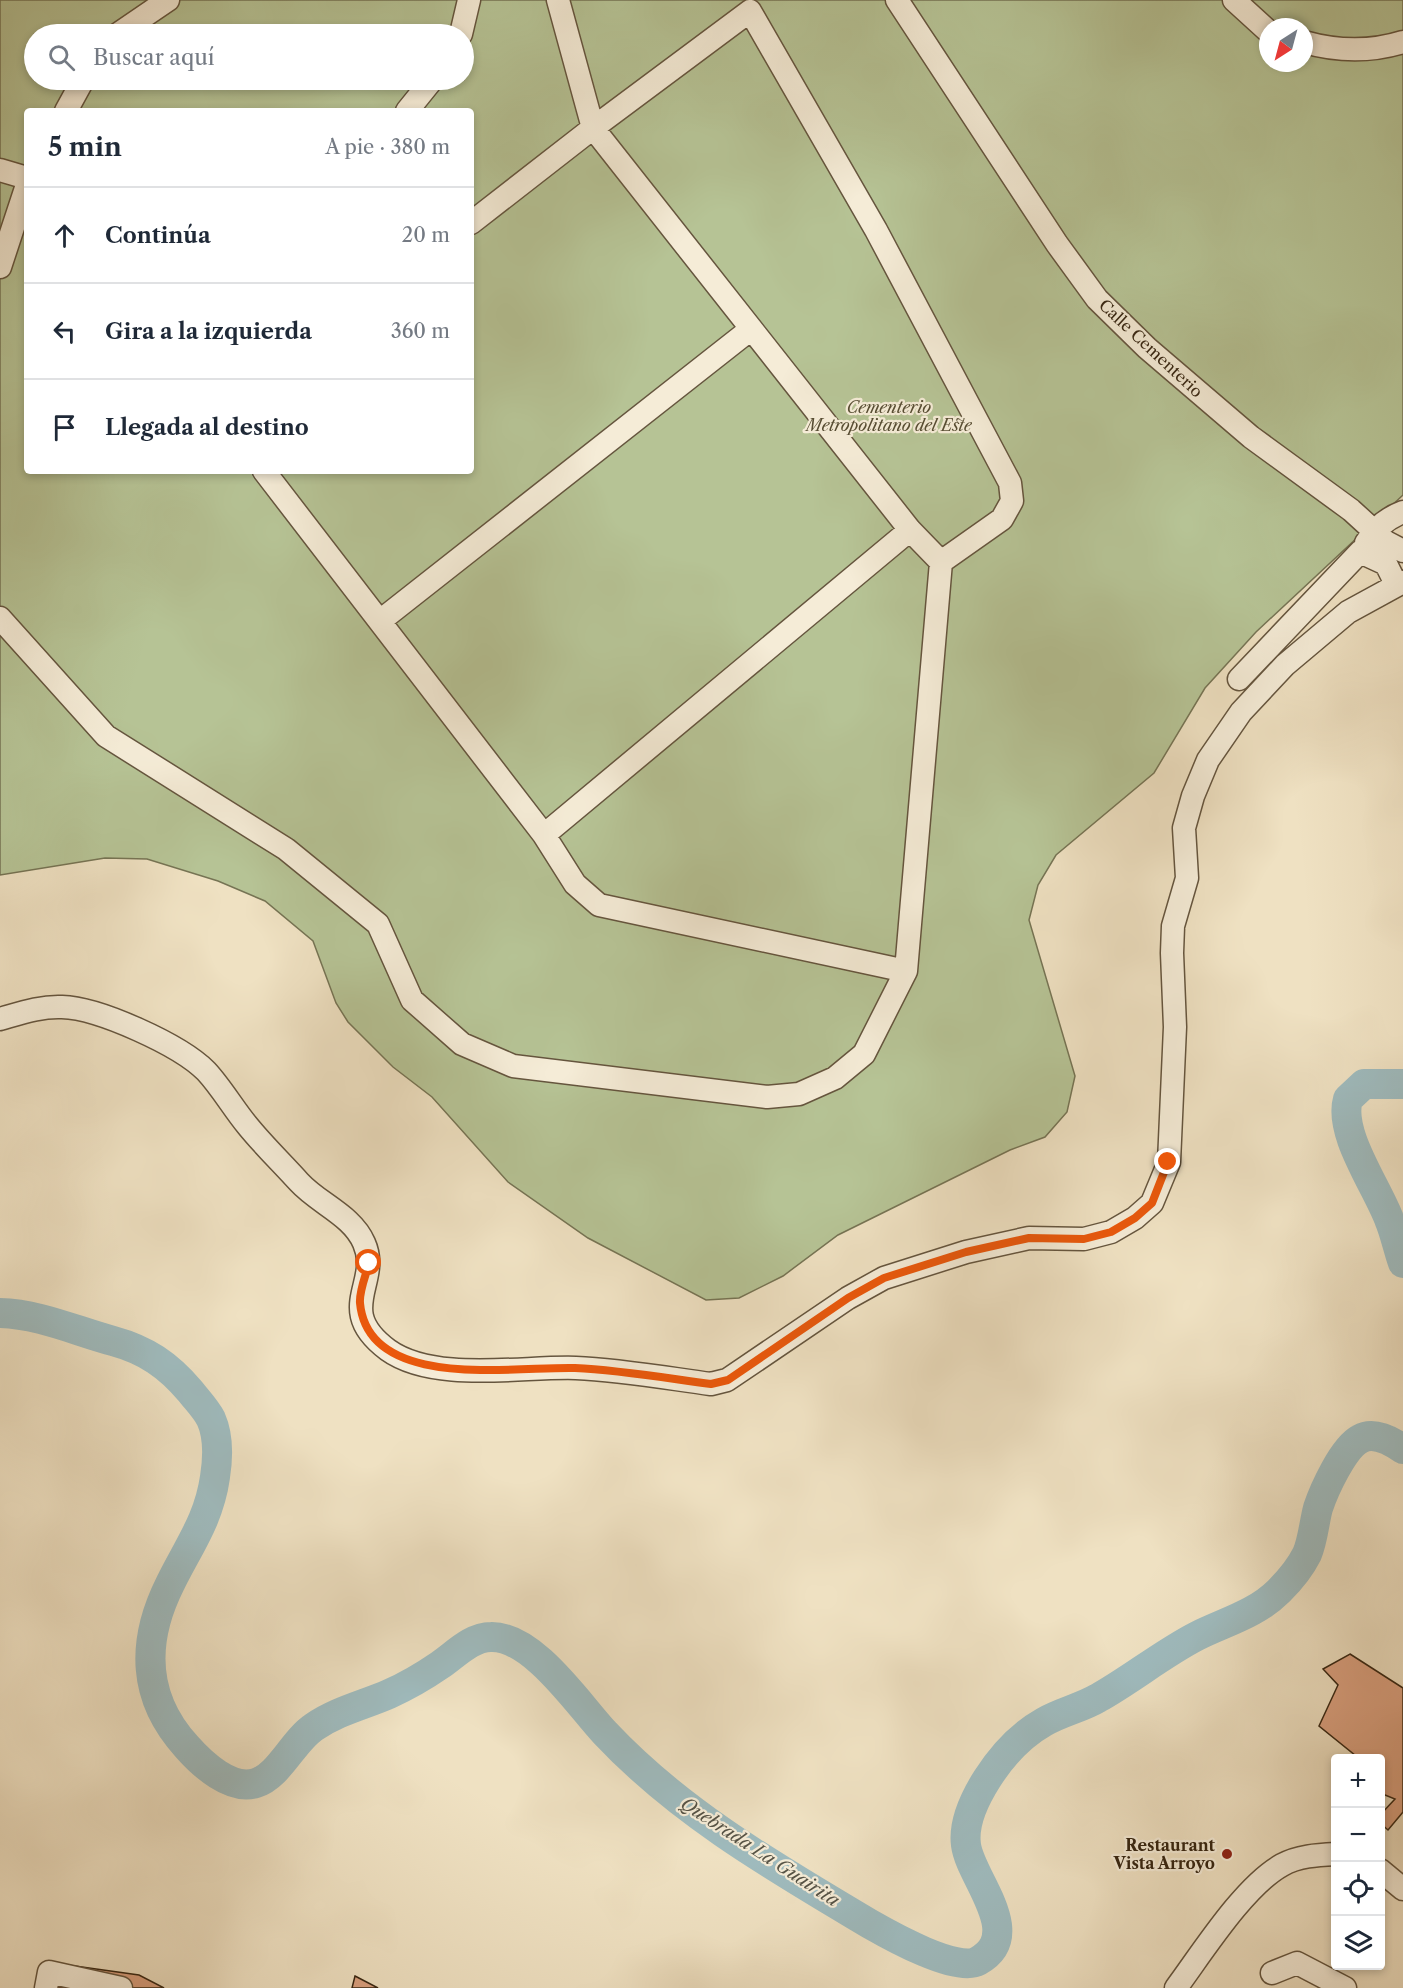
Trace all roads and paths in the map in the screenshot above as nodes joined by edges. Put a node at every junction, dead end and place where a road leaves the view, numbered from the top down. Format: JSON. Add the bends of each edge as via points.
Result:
{"nodes":[{"id":1,"x":168,"y":0,"type":"edge"},
{"id":2,"x":469,"y":0,"type":"edge"},
{"id":3,"x":558,"y":0,"type":"edge"},
{"id":4,"x":897,"y":0,"type":"edge"},
{"id":5,"x":1234,"y":0,"type":"edge"},
{"id":6,"x":1259,"y":23,"type":"edge"},
{"id":7,"x":133,"y":24,"type":"edge"},
{"id":8,"x":463,"y":24,"type":"edge"},
{"id":9,"x":1403,"y":42,"type":"edge"},
{"id":10,"x":1313,"y":45,"type":"edge"},
{"id":11,"x":1380,"y":49,"type":"junction"},
{"id":12,"x":1403,"y":58,"type":"edge"},
{"id":13,"x":78,"y":90,"type":"edge"},
{"id":14,"x":424,"y":90,"type":"edge"},
{"id":15,"x":68,"y":108,"type":"edge"},
{"id":16,"x":409,"y":108,"type":"edge"},
{"id":17,"x":592,"y":128,"type":"junction"},
{"id":18,"x":0,"y":170,"type":"edge"},
{"id":19,"x":24,"y":177,"type":"edge"},
{"id":20,"x":24,"y":194,"type":"edge"},
{"id":21,"x":474,"y":221,"type":"edge"},
{"id":22,"x":0,"y":267,"type":"edge"},
{"id":23,"x":751,"y":329,"type":"junction"},
{"id":24,"x":266,"y":474,"type":"edge"},
{"id":25,"x":1403,"y":512,"type":"edge"},
{"id":26,"x":910,"y":530,"type":"junction"},
{"id":27,"x":1373,"y":531,"type":"junction"},
{"id":28,"x":1403,"y":551,"type":"edge"},
{"id":29,"x":1360,"y":552,"type":"junction"},
{"id":30,"x":941,"y":562,"type":"junction"},
{"id":31,"x":1400,"y":583,"type":"edge"},
{"id":32,"x":0,"y":618,"type":"edge"},
{"id":33,"x":380,"y":621,"type":"junction"},
{"id":34,"x":1239,"y":679,"type":"dead end"},
{"id":35,"x":544,"y":835,"type":"junction"},
{"id":36,"x":906,"y":971,"type":"junction"},
{"id":37,"x":0,"y":1018,"type":"edge"},
{"id":38,"x":1331,"y":1854,"type":"edge"},
{"id":39,"x":1385,"y":1874,"type":"edge"},
{"id":40,"x":1403,"y":1889,"type":"edge"},
{"id":41,"x":1272,"y":1972,"type":"dead end"},
{"id":42,"x":46,"y":1988,"type":"edge"},
{"id":43,"x":121,"y":1988,"type":"edge"},
{"id":44,"x":1176,"y":1988,"type":"edge"},
{"id":45,"x":1345,"y":1988,"type":"edge"}],
"edges":[{"from":1,"to":7,"type":"street"},
{"from":2,"to":8,"type":"street"},
{"from":3,"to":17,"type":"street"},
{"from":4,"to":27,"type":"street","name":"Calle Cementerio","via":[[1057,244],[1097,298],[1147,348],[1251,437],[1351,510]]},
{"from":5,"to":6,"type":"street"},
{"from":9,"to":11,"type":"street"},
{"from":10,"to":11,"type":"street"},
{"from":11,"to":12,"type":"street"},
{"from":13,"to":15,"type":"street"},
{"from":14,"to":16,"type":"street"},
{"from":17,"to":21,"type":"street"},
{"from":17,"to":23,"type":"street"},
{"from":17,"to":30,"type":"street","via":[[750,11],[876,230],[1010,483],[1012,501],[1002,519]]},
{"from":18,"to":19,"type":"street"},
{"from":20,"to":22,"type":"street"},
{"from":23,"to":26,"type":"street"},
{"from":23,"to":33,"type":"street"},
{"from":24,"to":33,"type":"street"},
{"from":25,"to":27,"type":"street"},
{"from":26,"to":30,"type":"street"},
{"from":26,"to":35,"type":"street"},
{"from":27,"to":28,"type":"street","name":"Calle Cementerio"},
{"from":27,"to":29,"type":"street"},
{"from":29,"to":31,"type":"street","via":[[1386,564]]},
{"from":29,"to":34,"type":"street"},
{"from":30,"to":36,"type":"street"},
{"from":31,"to":37,"type":"street","via":[[1348,612],[1285,665],[1241,712],[1208,760],[1193,796],[1184,828],[1187,878],[1173,935],[1175,1027],[1168,1162],[1152,1203],[1111,1232],[1084,1239],[1029,1238],[966,1252],[884,1278],[728,1380],[711,1384],[573,1368],[472,1371],[437,1367],[390,1351],[364,1323],[360,1301],[369,1263],[365,1244],[354,1225],[308,1192],[249,1128],[206,1071],[186,1054],[94,1013],[64,1007],[43,1008]]},
{"from":32,"to":36,"type":"street","via":[[106,735],[286,849],[378,924],[412,1000],[462,1044],[513,1066],[766,1097],[799,1094],[835,1078],[864,1054]]},
{"from":33,"to":35,"type":"street"},
{"from":35,"to":36,"type":"street","via":[[575,884],[599,905]]},
{"from":38,"to":44,"type":"street","via":[[1307,1856],[1274,1870],[1232,1914]]},
{"from":39,"to":40,"type":"street"},
{"from":41,"to":45,"type":"street","via":[[1298,1963]]},
{"from":42,"to":43,"type":"street","via":[[49,1971]]}]}
